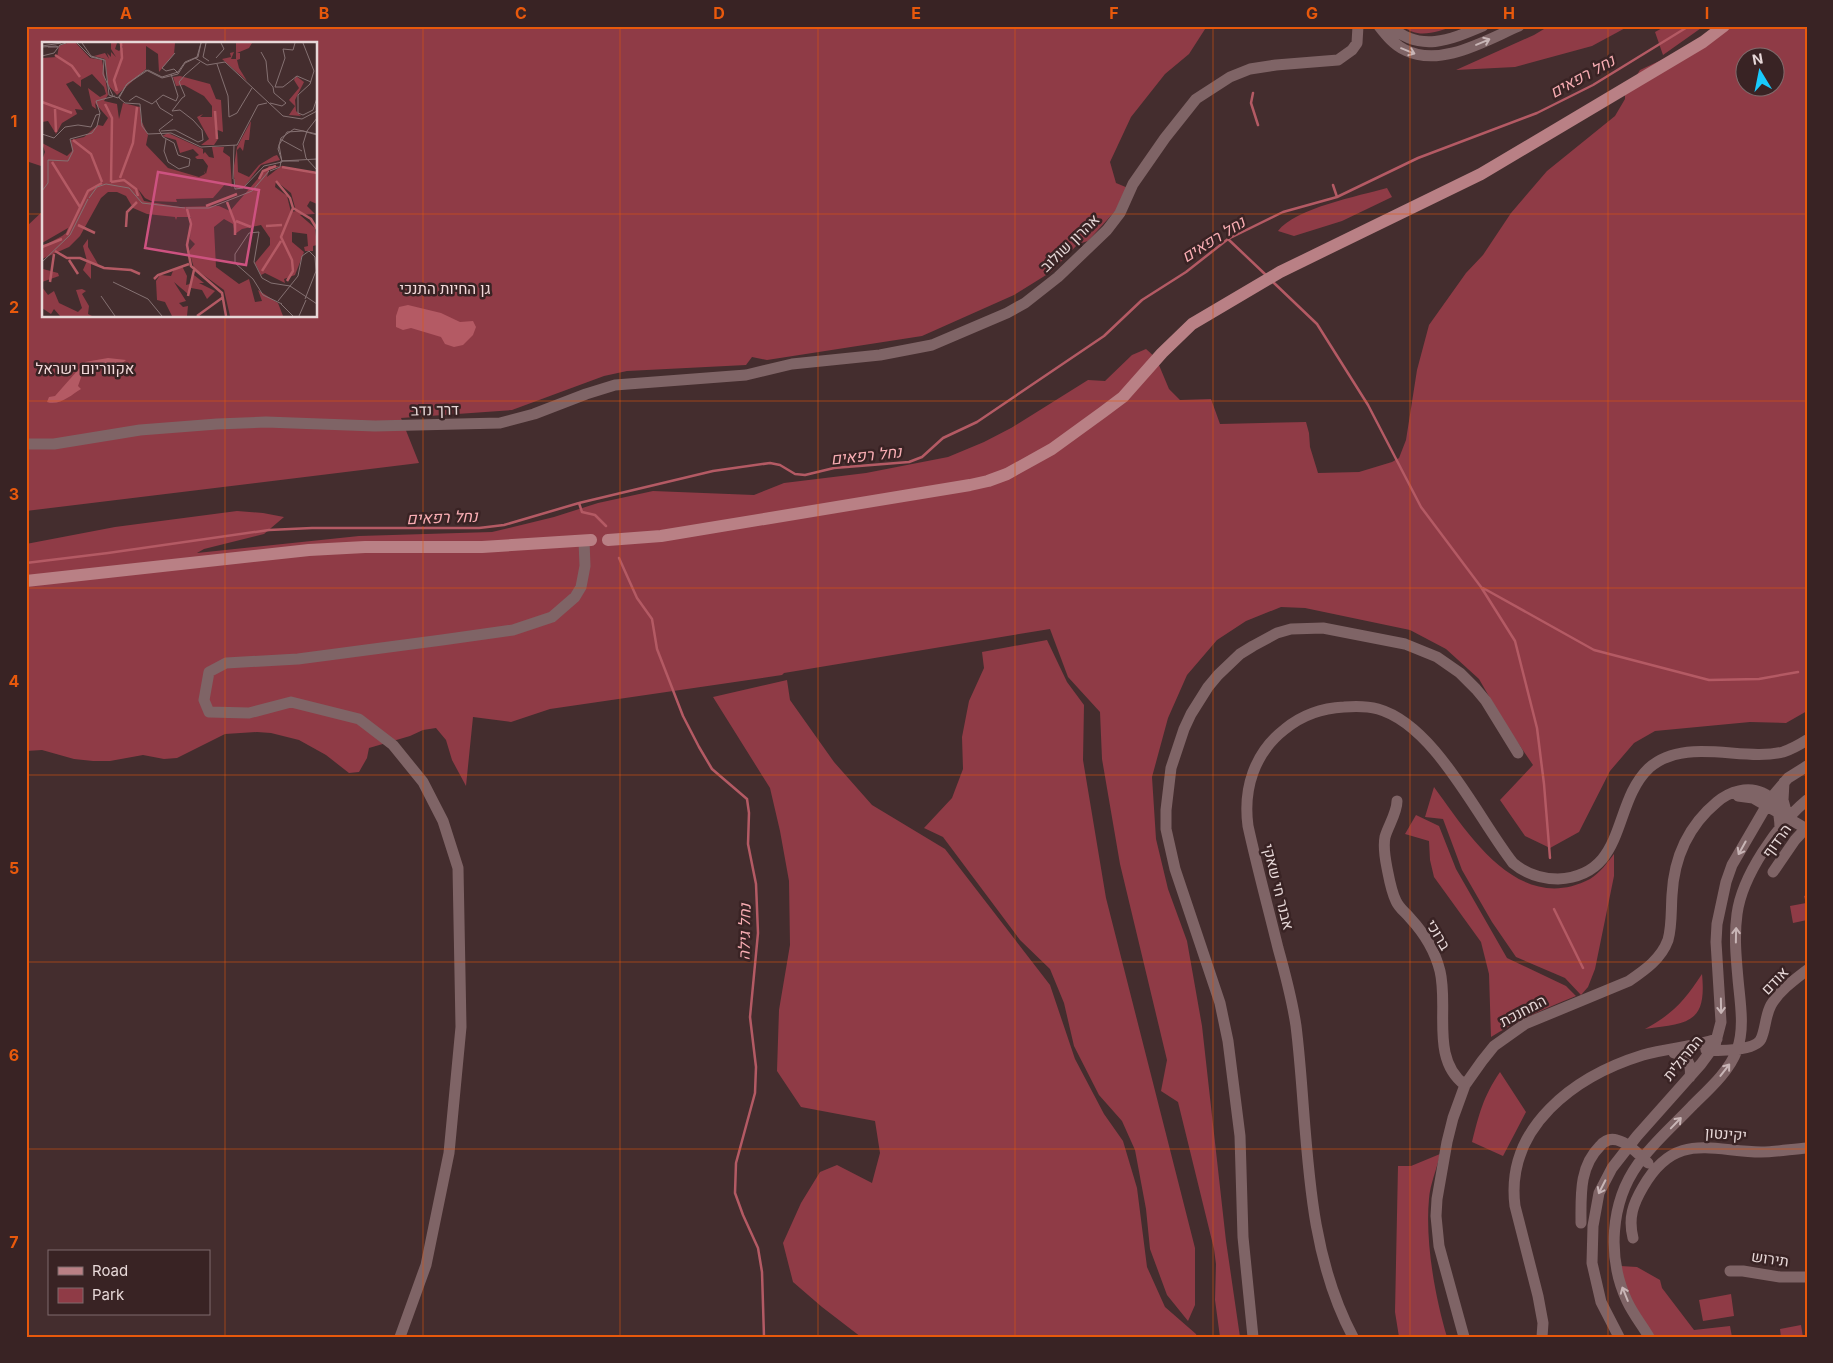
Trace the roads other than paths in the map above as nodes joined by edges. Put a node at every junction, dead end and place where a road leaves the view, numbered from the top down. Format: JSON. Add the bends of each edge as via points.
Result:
{"nodes":[{"id":1,"x":1358,"y":26,"type":"edge"},
{"id":2,"x":1380,"y":26,"type":"edge"},
{"id":3,"x":1390,"y":26,"type":"edge"},
{"id":4,"x":1483,"y":26,"type":"edge"},
{"id":5,"x":1519,"y":26,"type":"edge"},
{"id":6,"x":1724,"y":26,"type":"edge"},
{"id":7,"x":724,"y":377,"type":"joint"},
{"id":8,"x":26,"y":444,"type":"edge"},
{"id":9,"x":588,"y":540,"type":"joint"},
{"id":10,"x":608,"y":540,"type":"dead end"},
{"id":11,"x":26,"y":581,"type":"edge"},
{"id":12,"x":1807,"y":740,"type":"edge"},
{"id":13,"x":1518,"y":753,"type":"dead end"},
{"id":14,"x":1807,"y":766,"type":"edge"},
{"id":15,"x":1784,"y":782,"type":"junction"},
{"id":16,"x":1397,"y":801,"type":"dead end"},
{"id":17,"x":1768,"y":802,"type":"junction"},
{"id":18,"x":1804,"y":803,"type":"edge"},
{"id":19,"x":1782,"y":821,"type":"junction"},
{"id":20,"x":1806,"y":829,"type":"edge"},
{"id":21,"x":1773,"y":872,"type":"dead end"},
{"id":22,"x":1807,"y":970,"type":"edge"},
{"id":23,"x":1740,"y":1036,"type":"junction"},
{"id":24,"x":1718,"y":1037,"type":"junction"},
{"id":25,"x":1758,"y":1042,"type":"junction"},
{"id":26,"x":1737,"y":1049,"type":"junction"},
{"id":27,"x":1712,"y":1050,"type":"junction"},
{"id":28,"x":1674,"y":1053,"type":"junction"},
{"id":29,"x":1633,"y":1059,"type":"junction"},
{"id":30,"x":1690,"y":1077,"type":"junction"},
{"id":31,"x":1465,"y":1085,"type":"junction"},
{"id":32,"x":1629,"y":1146,"type":"junction"},
{"id":33,"x":1807,"y":1148,"type":"edge"},
{"id":34,"x":1642,"y":1158,"type":"junction"},
{"id":35,"x":1655,"y":1169,"type":"junction"},
{"id":36,"x":1581,"y":1223,"type":"dead end"},
{"id":37,"x":1633,"y":1238,"type":"dead end"},
{"id":38,"x":1730,"y":1271,"type":"dead end"},
{"id":39,"x":1807,"y":1278,"type":"edge"},
{"id":40,"x":400,"y":1337,"type":"edge"},
{"id":41,"x":1253,"y":1337,"type":"edge"},
{"id":42,"x":1354,"y":1337,"type":"edge"},
{"id":43,"x":1464,"y":1337,"type":"edge"},
{"id":44,"x":1542,"y":1337,"type":"edge"},
{"id":45,"x":1620,"y":1337,"type":"edge"},
{"id":46,"x":1648,"y":1337,"type":"edge"}],
"edges":[{"from":1,"to":7,"type":"street","name":"אהרון שולוב","via":[[1357,43],[1338,60],[1250,69],[1230,77],[1196,99],[1133,184],[1120,213],[1107,230],[1058,277],[1007,313],[932,345],[880,355],[792,364]]},
{"from":2,"to":5,"type":"street","one_way":true,"via":[[1404,50],[1435,56],[1461,51]]},
{"from":3,"to":4,"type":"street","via":[[1406,38],[1429,42],[1456,37]]},
{"from":6,"to":10,"type":"main road","via":[[1703,42],[1480,174],[1269,278],[1192,324],[1123,397],[1052,449],[1007,474],[988,481],[920,494],[661,536]]},
{"from":7,"to":8,"type":"street","name":"דרך נדב","via":[[615,385],[500,423],[375,426],[266,422],[140,430],[54,444]]},
{"from":9,"to":11,"type":"main road","via":[[482,547],[309,550]]},
{"from":9,"to":40,"type":"street","via":[[581,587],[575,597],[552,617],[513,630],[298,659],[226,663],[209,672],[204,700],[209,712],[249,713],[292,702],[359,719],[393,745],[423,782],[443,821],[458,868],[461,1027],[449,1153],[426,1265]]},
{"from":12,"to":42,"type":"street","name":"אבנר חי שאקי","via":[[1771,754],[1722,751],[1680,754],[1657,762],[1638,781],[1604,858],[1580,875],[1554,879],[1530,874],[1513,862],[1424,738],[1402,720],[1378,709],[1360,706],[1324,710],[1301,718],[1265,748],[1249,786],[1248,826],[1296,1024],[1317,1233],[1338,1301]]},
{"from":13,"to":41,"type":"street","via":[[1476,689],[1437,656],[1405,644],[1324,628],[1277,633],[1240,654],[1208,687],[1184,730],[1168,781],[1166,829],[1175,869],[1220,1003],[1228,1041],[1240,1136],[1244,1237]]},
{"from":14,"to":15,"type":"street","name":"המרגלית"},
{"from":15,"to":17,"type":"street","name":"המרגלית"},
{"from":15,"to":19,"type":"street"},
{"from":16,"to":31,"type":"street","name":"ברוכי","via":[[1385,839],[1386,866],[1392,892],[1434,953],[1443,987],[1443,1037],[1447,1060],[1456,1078]]},
{"from":17,"to":19,"type":"street","name":"המחנכת"},
{"from":17,"to":24,"type":"street","name":"המרגלית","one_way":true,"via":[[1732,866],[1721,903],[1716,942],[1721,1003]]},
{"from":17,"to":31,"type":"street","name":"המחנכת","via":[[1744,796],[1718,801],[1691,830],[1680,850],[1672,886],[1668,939],[1656,960],[1629,981],[1519,1028],[1494,1046]]},
{"from":18,"to":19,"type":"street"},
{"from":18,"to":20,"type":"street","name":"הרדוף"},
{"from":19,"to":20,"type":"street","name":"הרדוף"},
{"from":23,"to":19,"type":"street","one_way":true,"via":[[1737,914],[1755,866]]},
{"from":20,"to":21,"type":"street","name":"הרדוף"},
{"from":22,"to":25,"type":"street","name":"אודם","via":[[1774,1000]]},
{"from":23,"to":25,"type":"street","via":[[1750,1043]]},
{"from":23,"to":26,"type":"street"},
{"from":24,"to":26,"type":"street"},
{"from":24,"to":27,"type":"street","name":"המרגלית"},
{"from":24,"to":29,"type":"street"},
{"from":25,"to":26,"type":"street"},
{"from":26,"to":27,"type":"street"},
{"from":34,"to":26,"type":"street","one_way":true,"via":[[1718,1078]]},
{"from":27,"to":28,"type":"street"},
{"from":27,"to":30,"type":"street","name":"המרגלית"},
{"from":28,"to":29,"type":"street"},
{"from":28,"to":30,"type":"street","via":[[1688,1061]]},
{"from":29,"to":44,"type":"street","via":[[1590,1078],[1553,1105],[1532,1132],[1516,1166],[1513,1181],[1515,1206],[1538,1296]]},
{"from":30,"to":32,"type":"street","name":"המרגלית"},
{"from":31,"to":43,"type":"street","name":"המחנכת","via":[[1449,1134],[1436,1216],[1439,1246]]},
{"from":32,"to":34,"type":"street"},
{"from":32,"to":36,"type":"street","via":[[1615,1139],[1607,1140],[1593,1153],[1582,1180]]},
{"from":32,"to":45,"type":"street","name":"המרגלית","one_way":true,"via":[[1599,1193],[1591,1245],[1601,1302]]},
{"from":33,"to":35,"type":"street","name":"יקינטון","via":[[1761,1152],[1712,1146],[1695,1148],[1673,1155]]},
{"from":34,"to":35,"type":"street"},
{"from":46,"to":34,"type":"street","one_way":true,"via":[[1627,1301],[1619,1280],[1614,1248],[1620,1200]]},
{"from":35,"to":37,"type":"street","via":[[1632,1210]]},
{"from":38,"to":39,"type":"street","name":"תירוש"}]}
